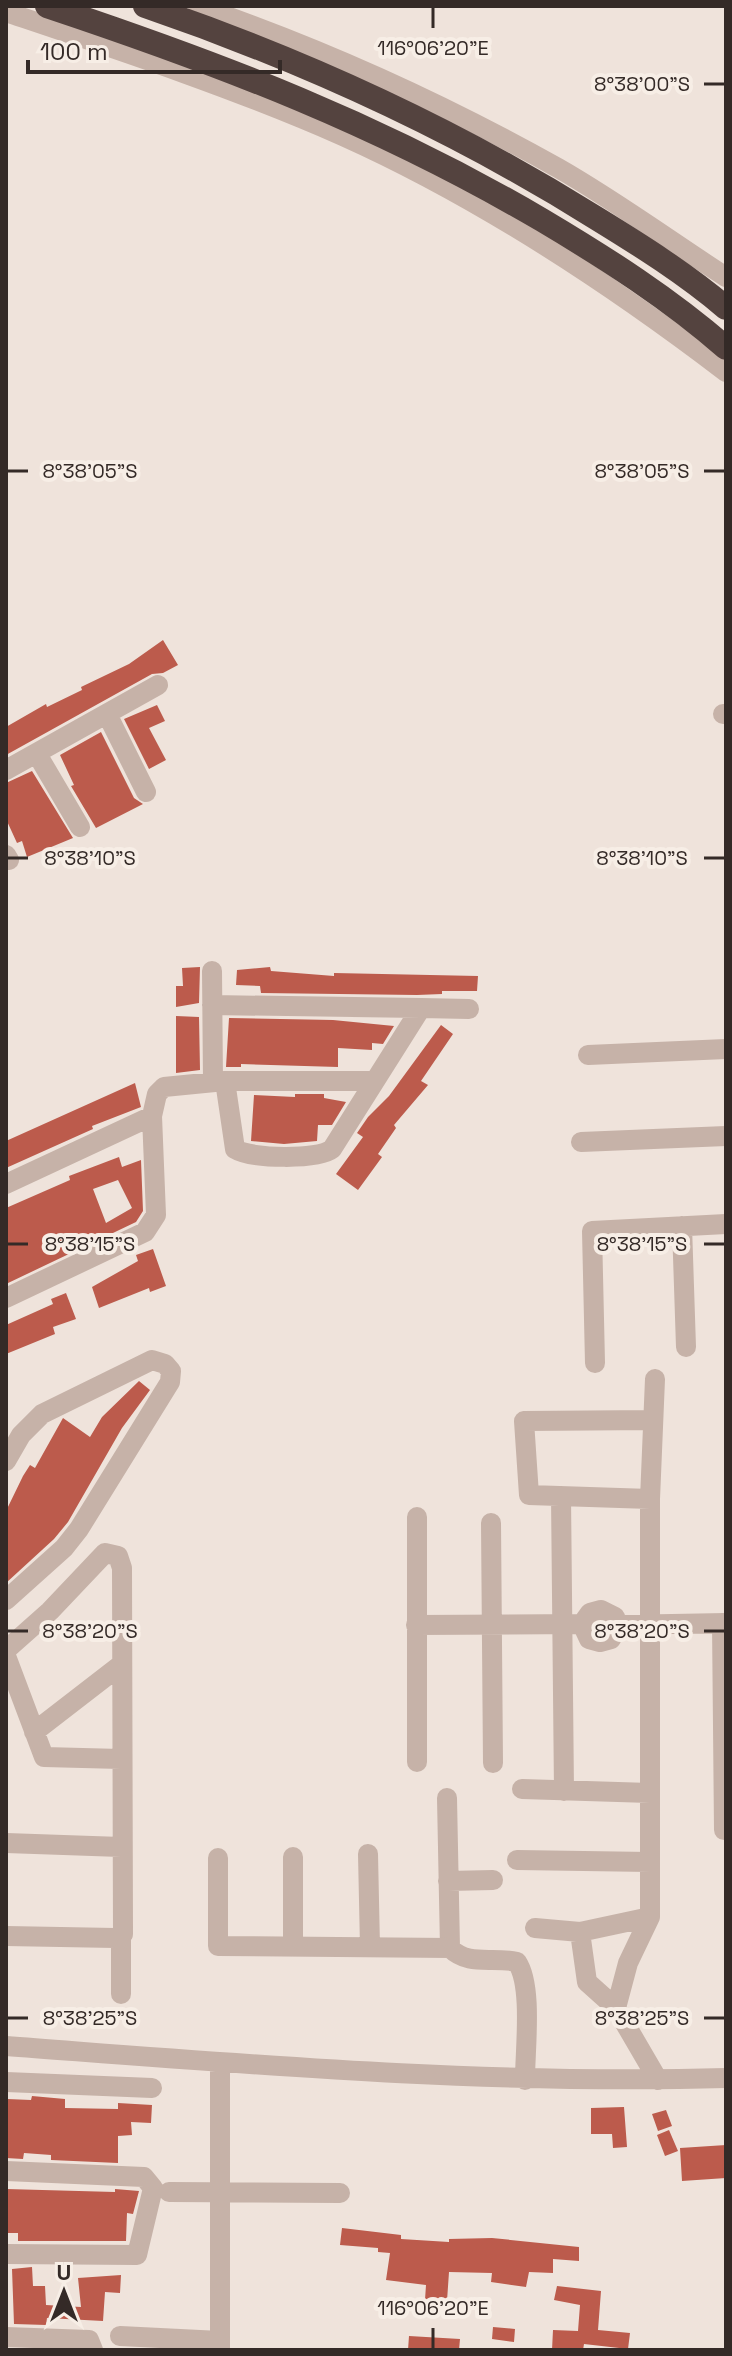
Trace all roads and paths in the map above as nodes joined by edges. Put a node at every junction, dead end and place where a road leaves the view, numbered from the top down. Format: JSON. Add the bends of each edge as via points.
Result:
{"nodes":[{"id":1,"x":47,"y":6,"type":"edge"},
{"id":2,"x":145,"y":6,"type":"edge"},
{"id":3,"x":198,"y":6,"type":"edge"},
{"id":4,"x":6,"y":12,"type":"edge"},
{"id":5,"x":726,"y":277,"type":"edge"},
{"id":6,"x":726,"y":308,"type":"edge"},
{"id":7,"x":726,"y":348,"type":"edge"},
{"id":8,"x":726,"y":372,"type":"edge"},
{"id":9,"x":158,"y":685,"type":"dead end"},
{"id":10,"x":107,"y":714,"type":"junction"},
{"id":11,"x":37,"y":754,"type":"junction"},
{"id":12,"x":6,"y":770,"type":"edge"},
{"id":13,"x":146,"y":792,"type":"dead end"},
{"id":14,"x":80,"y":827,"type":"dead end"},
{"id":15,"x":212,"y":971,"type":"dead end"},
{"id":16,"x":212,"y":1005,"type":"junction"},
{"id":17,"x":421,"y":1008,"type":"junction"},
{"id":18,"x":469,"y":1009,"type":"dead end"},
{"id":19,"x":726,"y":1049,"type":"edge"},
{"id":20,"x":588,"y":1055,"type":"dead end"},
{"id":21,"x":219,"y":1081,"type":"junction"},
{"id":22,"x":372,"y":1081,"type":"junction"},
{"id":23,"x":152,"y":1116,"type":"junction"},
{"id":24,"x":726,"y":1136,"type":"edge"},
{"id":25,"x":581,"y":1142,"type":"dead end"},
{"id":26,"x":6,"y":1184,"type":"edge"},
{"id":27,"x":726,"y":1224,"type":"edge"},
{"id":28,"x":682,"y":1226,"type":"junction"},
{"id":29,"x":6,"y":1298,"type":"edge"},
{"id":30,"x":686,"y":1347,"type":"dead end"},
{"id":31,"x":595,"y":1363,"type":"dead end"},
{"id":32,"x":655,"y":1379,"type":"dead end"},
{"id":33,"x":653,"y":1420,"type":"junction"},
{"id":34,"x":6,"y":1461,"type":"edge"},
{"id":35,"x":561,"y":1496,"type":"junction"},
{"id":36,"x":650,"y":1499,"type":"junction"},
{"id":37,"x":417,"y":1517,"type":"dead end"},
{"id":38,"x":491,"y":1523,"type":"dead end"},
{"id":39,"x":6,"y":1600,"type":"edge"},
{"id":40,"x":491,"y":1623,"type":"junction"},
{"id":41,"x":650,"y":1623,"type":"junction"},
{"id":42,"x":724,"y":1623,"type":"edge"},
{"id":43,"x":573,"y":1624,"type":"junction"},
{"id":44,"x":416,"y":1625,"type":"junction"},
{"id":45,"x":6,"y":1653,"type":"edge"},
{"id":46,"x":122,"y":1664,"type":"junction"},
{"id":47,"x":34,"y":1732,"type":"junction"},
{"id":48,"x":121,"y":1759,"type":"junction"},
{"id":49,"x":417,"y":1762,"type":"dead end"},
{"id":50,"x":493,"y":1763,"type":"dead end"},
{"id":51,"x":522,"y":1789,"type":"dead end"},
{"id":52,"x":725,"y":1789,"type":"edge"},
{"id":53,"x":564,"y":1791,"type":"junction"},
{"id":54,"x":650,"y":1793,"type":"junction"},
{"id":55,"x":447,"y":1798,"type":"dead end"},
{"id":56,"x":724,"y":1830,"type":"dead end"},
{"id":57,"x":6,"y":1843,"type":"edge"},
{"id":58,"x":121,"y":1847,"type":"junction"},
{"id":59,"x":368,"y":1854,"type":"dead end"},
{"id":60,"x":293,"y":1857,"type":"dead end"},
{"id":61,"x":218,"y":1858,"type":"dead end"},
{"id":62,"x":517,"y":1860,"type":"dead end"},
{"id":63,"x":650,"y":1862,"type":"junction"},
{"id":64,"x":493,"y":1880,"type":"dead end"},
{"id":65,"x":448,"y":1881,"type":"junction"},
{"id":66,"x":650,"y":1917,"type":"junction"},
{"id":67,"x":535,"y":1928,"type":"dead end"},
{"id":68,"x":580,"y":1932,"type":"junction"},
{"id":69,"x":6,"y":1936,"type":"edge"},
{"id":70,"x":121,"y":1937,"type":"junction"},
{"id":71,"x":293,"y":1947,"type":"junction"},
{"id":72,"x":370,"y":1947,"type":"junction"},
{"id":73,"x":450,"y":1948,"type":"junction"},
{"id":74,"x":121,"y":1994,"type":"dead end"},
{"id":75,"x":616,"y":2008,"type":"junction"},
{"id":76,"x":6,"y":2046,"type":"edge"},
{"id":77,"x":220,"y":2062,"type":"junction"},
{"id":78,"x":726,"y":2078,"type":"edge"},
{"id":79,"x":525,"y":2080,"type":"junction"},
{"id":80,"x":658,"y":2080,"type":"junction"},
{"id":81,"x":6,"y":2082,"type":"edge"},
{"id":82,"x":152,"y":2088,"type":"dead end"},
{"id":83,"x":6,"y":2171,"type":"edge"},
{"id":84,"x":169,"y":2192,"type":"dead end"},
{"id":85,"x":220,"y":2192,"type":"junction"},
{"id":86,"x":340,"y":2193,"type":"dead end"},
{"id":87,"x":6,"y":2254,"type":"edge"},
{"id":88,"x":120,"y":2336,"type":"dead end"},
{"id":89,"x":6,"y":2337,"type":"edge"},
{"id":90,"x":91,"y":2345,"type":"edge"},
{"id":91,"x":220,"y":2346,"type":"edge"}],
"edges":[{"from":1,"to":7,"type":"highway","via":[[239,72],[368,126],[588,247]]},
{"from":2,"to":6,"type":"highway","via":[[369,93],[541,183]]},
{"from":3,"to":5,"type":"street","via":[[372,71],[559,168]]},
{"from":4,"to":8,"type":"street","via":[[344,137],[569,262],[645,310]]},
{"from":9,"to":10,"type":"street"},
{"from":10,"to":11,"type":"street"},
{"from":10,"to":13,"type":"street"},
{"from":11,"to":12,"type":"street"},
{"from":11,"to":14,"type":"street"},
{"from":15,"to":16,"type":"street"},
{"from":16,"to":17,"type":"street"},
{"from":16,"to":21,"type":"street"},
{"from":17,"to":18,"type":"street"},
{"from":17,"to":22,"type":"street"},
{"from":19,"to":20,"type":"street"},
{"from":21,"to":22,"type":"street"},
{"from":21,"to":22,"type":"street","via":[[235,1149],[248,1155],[320,1156],[332,1149]]},
{"from":21,"to":23,"type":"street","via":[[164,1087]]},
{"from":23,"to":26,"type":"street"},
{"from":23,"to":29,"type":"street","via":[[157,1206],[153,1224]]},
{"from":24,"to":25,"type":"street"},
{"from":27,"to":28,"type":"street"},
{"from":28,"to":30,"type":"street"},
{"from":28,"to":31,"type":"street","via":[[592,1231]]},
{"from":32,"to":33,"type":"street"},
{"from":33,"to":35,"type":"street","via":[[524,1421],[529,1495]]},
{"from":33,"to":36,"type":"street"},
{"from":34,"to":39,"type":"street","via":[[42,1414],[152,1360],[171,1371],[170,1382],[79,1529]]},
{"from":35,"to":36,"type":"street"},
{"from":35,"to":43,"type":"street"},
{"from":36,"to":41,"type":"street"},
{"from":37,"to":44,"type":"street"},
{"from":38,"to":40,"type":"street"},
{"from":40,"to":43,"type":"street"},
{"from":40,"to":44,"type":"street"},
{"from":40,"to":50,"type":"street"},
{"from":41,"to":42,"type":"street"},
{"from":41,"to":43,"type":"street","via":[[618,1625],[615,1617],[601,1610]]},
{"from":41,"to":54,"type":"street"},
{"from":42,"to":52,"type":"street"},
{"from":43,"to":53,"type":"street"},
{"from":44,"to":49,"type":"street"},
{"from":45,"to":46,"type":"street","via":[[99,1558],[113,1552],[122,1568]]},
{"from":45,"to":47,"type":"street"},
{"from":46,"to":47,"type":"street"},
{"from":46,"to":48,"type":"street"},
{"from":47,"to":48,"type":"street","via":[[42,1755],[51,1760]]},
{"from":48,"to":58,"type":"street"},
{"from":51,"to":53,"type":"street"},
{"from":52,"to":56,"type":"street"},
{"from":53,"to":54,"type":"street"},
{"from":54,"to":63,"type":"street"},
{"from":55,"to":65,"type":"street"},
{"from":57,"to":58,"type":"street"},
{"from":58,"to":70,"type":"street"},
{"from":59,"to":72,"type":"street"},
{"from":60,"to":71,"type":"street"},
{"from":61,"to":71,"type":"street","via":[[218,1946]]},
{"from":62,"to":63,"type":"street"},
{"from":63,"to":66,"type":"street"},
{"from":64,"to":65,"type":"street"},
{"from":65,"to":73,"type":"street"},
{"from":66,"to":68,"type":"street"},
{"from":66,"to":75,"type":"street","via":[[628,1963]]},
{"from":67,"to":68,"type":"street"},
{"from":68,"to":75,"type":"street","via":[[587,1982]]},
{"from":69,"to":70,"type":"street"},
{"from":70,"to":74,"type":"street"},
{"from":71,"to":72,"type":"street"},
{"from":72,"to":73,"type":"street"},
{"from":73,"to":79,"type":"street","via":[[468,1960],[509,1960],[522,1969]]},
{"from":75,"to":80,"type":"street"},
{"from":76,"to":77,"type":"street"},
{"from":77,"to":79,"type":"street"},
{"from":77,"to":85,"type":"street"},
{"from":78,"to":80,"type":"street"},
{"from":79,"to":80,"type":"street"},
{"from":81,"to":82,"type":"street"},
{"from":83,"to":87,"type":"street","via":[[144,2177],[153,2188],[141,2250],[130,2257]]},
{"from":84,"to":85,"type":"street"},
{"from":85,"to":86,"type":"street"},
{"from":85,"to":91,"type":"street"},
{"from":88,"to":91,"type":"street"},
{"from":89,"to":90,"type":"street"}]}
